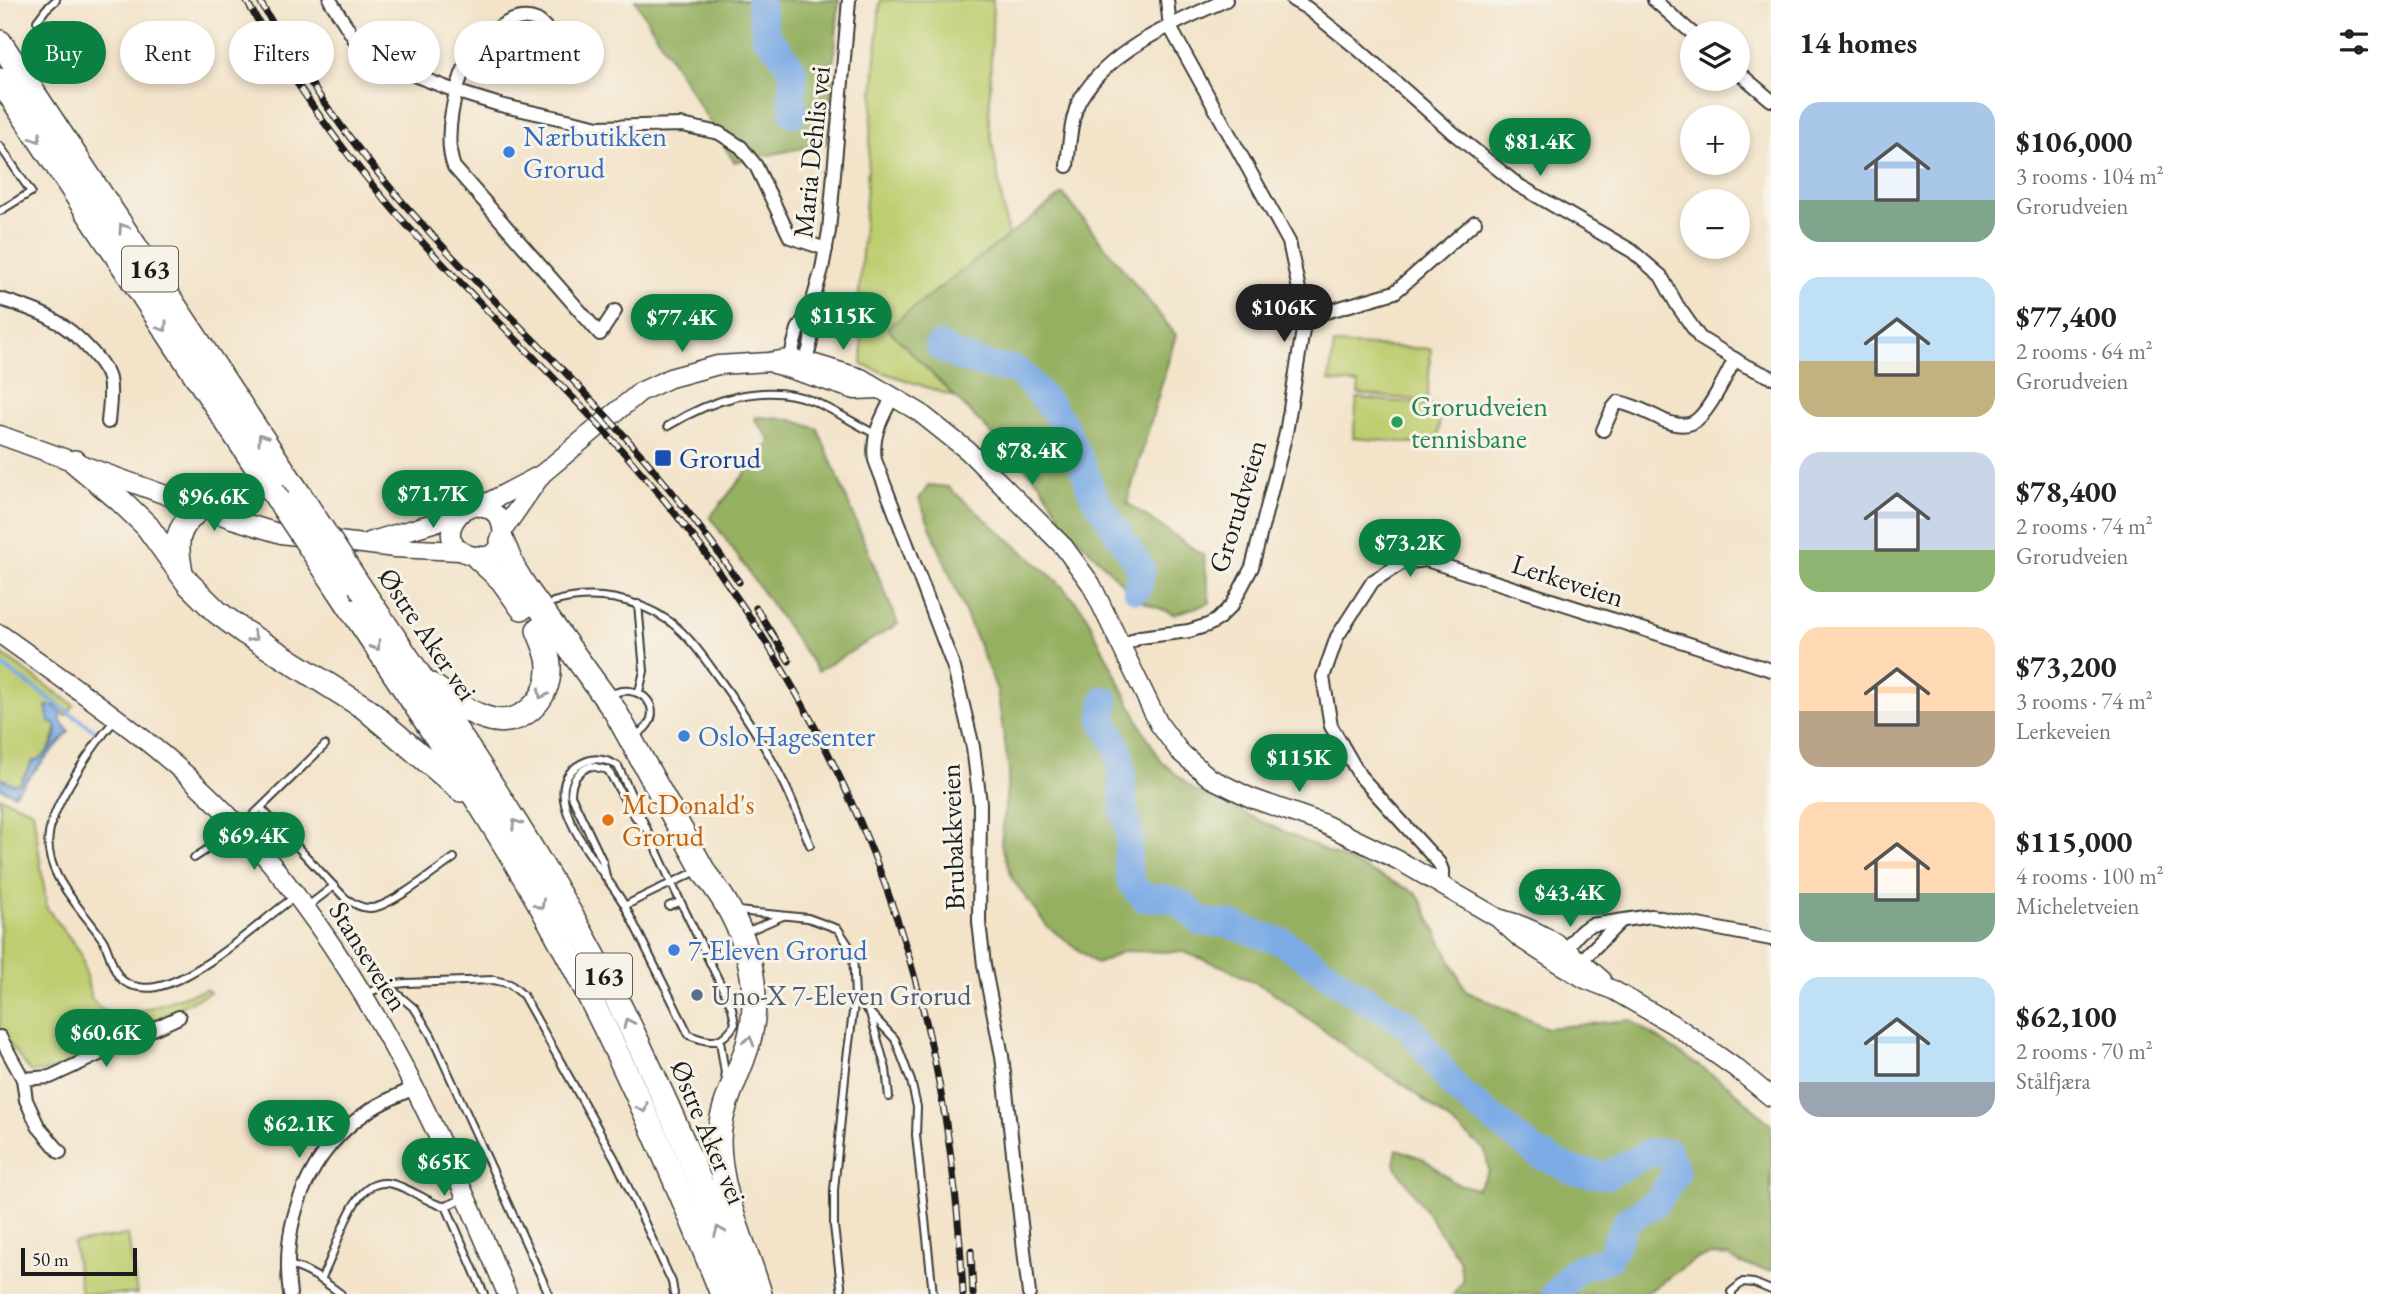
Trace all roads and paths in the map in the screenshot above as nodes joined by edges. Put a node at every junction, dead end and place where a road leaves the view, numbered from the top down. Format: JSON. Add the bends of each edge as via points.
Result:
{"nodes":[{"id":1,"x":56,"y":0,"type":"edge"},
{"id":2,"x":330,"y":0,"type":"edge"},
{"id":3,"x":849,"y":0,"type":"edge"},
{"id":4,"x":1167,"y":0,"type":"edge"},
{"id":5,"x":1226,"y":0,"type":"edge"},
{"id":6,"x":1293,"y":0,"type":"edge"},
{"id":7,"x":1654,"y":0,"type":"edge"},
{"id":8,"x":37,"y":21,"type":"dead end"},
{"id":9,"x":504,"y":21,"type":"edge"},
{"id":10,"x":539,"y":21,"type":"edge"},
{"id":11,"x":1680,"y":23,"type":"edge"},
{"id":12,"x":1170,"y":27,"type":"junction"},
{"id":13,"x":0,"y":42,"type":"edge"},
{"id":14,"x":0,"y":80,"type":"edge"},
{"id":15,"x":1750,"y":82,"type":"edge"},
{"id":16,"x":460,"y":84,"type":"edge"},
{"id":17,"x":458,"y":92,"type":"junction"},
{"id":18,"x":1771,"y":100,"type":"edge"},
{"id":19,"x":0,"y":146,"type":"edge"},
{"id":20,"x":1067,"y":166,"type":"dead end"},
{"id":21,"x":0,"y":211,"type":"edge"},
{"id":22,"x":1475,"y":222,"type":"dead end"},
{"id":23,"x":826,"y":249,"type":"junction"},
{"id":24,"x":0,"y":299,"type":"edge"},
{"id":25,"x":615,"y":312,"type":"dead end"},
{"id":26,"x":1305,"y":318,"type":"junction"},
{"id":27,"x":1735,"y":359,"type":"junction"},
{"id":28,"x":797,"y":364,"type":"junction"},
{"id":29,"x":1771,"y":377,"type":"edge"},
{"id":30,"x":886,"y":393,"type":"junction"},
{"id":31,"x":108,"y":422,"type":"dead end"},
{"id":32,"x":668,"y":426,"type":"dead end"},
{"id":33,"x":1603,"y":430,"type":"dead end"},
{"id":34,"x":875,"y":434,"type":"junction"},
{"id":35,"x":0,"y":435,"type":"edge"},
{"id":36,"x":75,"y":462,"type":"junction"},
{"id":37,"x":542,"y":474,"type":"junction"},
{"id":38,"x":201,"y":508,"type":"junction"},
{"id":39,"x":470,"y":509,"type":"junction"},
{"id":40,"x":502,"y":536,"type":"junction"},
{"id":41,"x":366,"y":543,"type":"junction"},
{"id":42,"x":469,"y":554,"type":"junction"},
{"id":43,"x":178,"y":565,"type":"junction"},
{"id":44,"x":553,"y":602,"type":"dead end"},
{"id":45,"x":638,"y":604,"type":"junction"},
{"id":46,"x":538,"y":630,"type":"junction"},
{"id":47,"x":0,"y":634,"type":"edge"},
{"id":48,"x":1122,"y":646,"type":"junction"},
{"id":49,"x":1771,"y":670,"type":"edge"},
{"id":50,"x":422,"y":678,"type":"junction"},
{"id":51,"x":639,"y":692,"type":"junction"},
{"id":52,"x":605,"y":698,"type":"junction"},
{"id":53,"x":117,"y":717,"type":"junction"},
{"id":54,"x":630,"y":744,"type":"junction"},
{"id":55,"x":325,"y":745,"type":"dead end"},
{"id":56,"x":480,"y":805,"type":"junction"},
{"id":57,"x":261,"y":808,"type":"junction"},
{"id":58,"x":240,"y":828,"type":"junction"},
{"id":59,"x":647,"y":831,"type":"junction"},
{"id":60,"x":810,"y":845,"type":"dead end"},
{"id":61,"x":194,"y":858,"type":"dead end"},
{"id":62,"x":454,"y":858,"type":"dead end"},
{"id":63,"x":704,"y":872,"type":"junction"},
{"id":64,"x":607,"y":879,"type":"junction"},
{"id":65,"x":671,"y":884,"type":"junction"},
{"id":66,"x":1442,"y":885,"type":"junction"},
{"id":67,"x":334,"y":886,"type":"junction"},
{"id":68,"x":302,"y":901,"type":"junction"},
{"id":69,"x":680,"y":902,"type":"junction"},
{"id":70,"x":625,"y":906,"type":"junction"},
{"id":71,"x":669,"y":906,"type":"dead end"},
{"id":72,"x":785,"y":916,"type":"junction"},
{"id":73,"x":641,"y":920,"type":"dead end"},
{"id":74,"x":734,"y":920,"type":"junction"},
{"id":75,"x":1619,"y":922,"type":"junction"},
{"id":76,"x":635,"y":926,"type":"junction"},
{"id":77,"x":1771,"y":939,"type":"edge"},
{"id":78,"x":1571,"y":960,"type":"junction"},
{"id":79,"x":387,"y":985,"type":"junction"},
{"id":80,"x":365,"y":995,"type":"junction"},
{"id":81,"x":855,"y":997,"type":"junction"},
{"id":82,"x":870,"y":1011,"type":"junction"},
{"id":83,"x":179,"y":1017,"type":"dead end"},
{"id":84,"x":0,"y":1037,"type":"edge"},
{"id":85,"x":720,"y":1041,"type":"junction"},
{"id":86,"x":23,"y":1079,"type":"junction"},
{"id":87,"x":414,"y":1088,"type":"junction"},
{"id":88,"x":729,"y":1092,"type":"junction"},
{"id":89,"x":889,"y":1097,"type":"dead end"},
{"id":90,"x":1771,"y":1097,"type":"edge"},
{"id":91,"x":60,"y":1152,"type":"dead end"},
{"id":92,"x":465,"y":1197,"type":"junction"},
{"id":93,"x":446,"y":1206,"type":"junction"},
{"id":94,"x":286,"y":1265,"type":"junction"},
{"id":95,"x":321,"y":1279,"type":"junction"},
{"id":96,"x":332,"y":1290,"type":"edge"},
{"id":97,"x":1771,"y":1290,"type":"edge"},
{"id":98,"x":290,"y":1294,"type":"edge"},
{"id":99,"x":341,"y":1294,"type":"edge"},
{"id":100,"x":484,"y":1294,"type":"edge"},
{"id":101,"x":508,"y":1294,"type":"edge"},
{"id":102,"x":549,"y":1294,"type":"edge"},
{"id":103,"x":674,"y":1294,"type":"edge"},
{"id":104,"x":722,"y":1294,"type":"edge"},
{"id":105,"x":745,"y":1294,"type":"edge"},
{"id":106,"x":760,"y":1294,"type":"edge"},
{"id":107,"x":842,"y":1294,"type":"edge"},
{"id":108,"x":933,"y":1294,"type":"edge"},
{"id":109,"x":1029,"y":1294,"type":"edge"},
{"id":110,"x":1732,"y":1294,"type":"edge"}],
"edges":[{"from":1,"to":8,"type":"lane"},
{"from":2,"to":17,"type":"street","via":[[372,59]]},
{"from":3,"to":23,"type":"street","name":"Maria Dehlis vei"},
{"from":4,"to":12,"type":"street","name":"Grorudveien"},
{"from":5,"to":12,"type":"street"},
{"from":6,"to":27,"type":"street","via":[[1518,185],[1632,251],[1661,276],[1700,338]]},
{"from":7,"to":11,"type":"street"},
{"from":9,"to":10,"type":"street","via":[[526,14]]},
{"from":12,"to":20,"type":"street","via":[[1131,49],[1100,74],[1079,100]]},
{"from":12,"to":26,"type":"street","name":"Grorudveien","via":[[1289,242]]},
{"from":50,"to":13,"type":"highway","name":"Østre Aker vei","number":"163","one_way":true,"bridge":true},
{"from":14,"to":56,"type":"highway","name":"Østre Aker vei","number":"163","one_way":true,"bridge":true},
{"from":15,"to":18,"type":"street"},
{"from":16,"to":17,"type":"street"},
{"from":17,"to":23,"type":"street","via":[[599,127],[682,125],[719,134],[741,147],[756,166],[790,237]]},
{"from":17,"to":25,"type":"street","via":[[449,123],[454,167],[600,334]]},
{"from":19,"to":21,"type":"lane","via":[[31,192]]},
{"from":22,"to":26,"type":"street","via":[[1395,292]]},
{"from":23,"to":28,"type":"street","name":"Maria Dehlis vei","via":[[811,307],[798,329]]},
{"from":24,"to":31,"type":"street","via":[[52,317],[78,336],[109,377]]},
{"from":26,"to":48,"type":"street","name":"Grorudveien","via":[[1283,447],[1252,567],[1233,605],[1208,625],[1140,637]]},
{"from":27,"to":29,"type":"street"},
{"from":27,"to":33,"type":"street","via":[[1703,413],[1692,423],[1669,423],[1618,402]]},
{"from":28,"to":30,"type":"main road","via":[[855,390]]},
{"from":28,"to":37,"type":"main road","via":[[718,365],[655,383]]},
{"from":30,"to":34,"type":"street","name":"Brubakkveien"},
{"from":30,"to":48,"type":"main road","via":[[968,451],[1064,547],[1091,584]]},
{"from":32,"to":34,"type":"lane","via":[[713,402],[773,393],[810,400]]},
{"from":34,"to":109,"type":"street","name":"Brubakkveien","via":[[877,468],[954,668],[973,747],[980,803],[979,922],[1002,1056]]},
{"from":35,"to":36,"type":"main road"},
{"from":36,"to":38,"type":"main road"},
{"from":36,"to":43,"type":"highway","number":"163","via":[[133,512]]},
{"from":37,"to":39,"type":"main road"},
{"from":37,"to":40,"type":"main road"},
{"from":38,"to":41,"type":"main road","via":[[281,534]]},
{"from":38,"to":43,"type":"highway","via":[[182,525]]},
{"from":39,"to":40,"type":"main road","via":[[495,514]]},
{"from":39,"to":41,"type":"main road"},
{"from":39,"to":42,"type":"main road","via":[[456,517],[452,531],[455,545]]},
{"from":40,"to":42,"type":"main road","via":[[492,553]]},
{"from":40,"to":52,"type":"highway","number":"163","via":[[527,590]]},
{"from":41,"to":42,"type":"main road"},
{"from":42,"to":46,"type":"highway","number":"163","via":[[502,580]]},
{"from":43,"to":56,"type":"highway","number":"163","one_way":true,"via":[[216,612],[365,708]]},
{"from":44,"to":45,"type":"lane","via":[[581,596]]},
{"from":45,"to":51,"type":"lane","via":[[644,671]]},
{"from":45,"to":60,"type":"lane","via":[[672,623],[730,694],[784,782]]},
{"from":46,"to":50,"type":"highway","number":"163","one_way":true,"via":[[549,661],[548,682],[538,703],[520,716],[489,720]]},
{"from":46,"to":54,"type":"highway","number":"163","via":[[605,720]]},
{"from":47,"to":53,"type":"main road","name":"Stanseveien"},
{"from":48,"to":66,"type":"main road","via":[[1159,724],[1180,752],[1210,778],[1345,833]]},
{"from":49,"to":66,"type":"street","name":"Lerkeveien","via":[[1426,560],[1402,563],[1373,581],[1337,637],[1322,677],[1331,726],[1360,776],[1439,863]]},
{"from":105,"to":50,"type":"highway","name":"Østre Aker vei","number":"163","one_way":true,"via":[[660,1091],[587,943]]},
{"from":51,"to":52,"type":"lane","via":[[625,689]]},
{"from":51,"to":54,"type":"lane","via":[[649,704],[650,720]]},
{"from":52,"to":54,"type":"highway","number":"163"},
{"from":53,"to":58,"type":"main road","name":"Stanseveien"},
{"from":53,"to":68,"type":"lane","via":[[58,806],[49,832],[48,854],[62,884],[104,942],[120,978],[155,988],[190,974]]},
{"from":54,"to":63,"type":"highway","number":"163"},
{"from":55,"to":57,"type":"lane"},
{"from":56,"to":104,"type":"highway","name":"Østre Aker vei","number":"163","one_way":true,"via":[[545,915],[628,1076]]},
{"from":57,"to":58,"type":"lane"},
{"from":57,"to":67,"type":"lane"},
{"from":58,"to":61,"type":"lane"},
{"from":58,"to":68,"type":"main road","name":"Stanseveien"},
{"from":59,"to":64,"type":"lane","via":[[608,770],[591,766],[578,774],[571,795]]},
{"from":59,"to":64,"type":"lane","via":[[618,766],[591,759],[569,773],[562,800]]},
{"from":59,"to":65,"type":"lane"},
{"from":62,"to":67,"type":"lane","via":[[376,908],[362,907]]},
{"from":63,"to":65,"type":"lane"},
{"from":63,"to":74,"type":"highway","number":"163","via":[[723,923]]},
{"from":64,"to":70,"type":"lane"},
{"from":65,"to":69,"type":"lane"},
{"from":65,"to":70,"type":"lane"},
{"from":66,"to":78,"type":"main road","via":[[1498,918],[1527,926]]},
{"from":67,"to":68,"type":"lane"},
{"from":68,"to":80,"type":"main road","name":"Stanseveien"},
{"from":69,"to":71,"type":"lane"},
{"from":69,"to":85,"type":"lane","via":[[732,1008],[735,1024]]},
{"from":70,"to":76,"type":"lane"},
{"from":72,"to":74,"type":"lane"},
{"from":72,"to":74,"type":"lane","via":[[753,929]]},
{"from":72,"to":81,"type":"lane","via":[[808,918],[838,929],[853,952]]},
{"from":73,"to":76,"type":"lane"},
{"from":88,"to":74,"type":"highway","number":"163","one_way":true,"via":[[749,1043],[755,1013],[751,964]]},
{"from":75,"to":77,"type":"street","via":[[1651,916]]},
{"from":75,"to":78,"type":"street"},
{"from":75,"to":78,"type":"street","via":[[1586,928]]},
{"from":76,"to":85,"type":"lane","via":[[689,1035]]},
{"from":78,"to":90,"type":"main road","via":[[1710,1049]]},
{"from":79,"to":80,"type":"lane"},
{"from":79,"to":102,"type":"lane","via":[[415,1009],[431,1035]]},
{"from":79,"to":103,"type":"lane","via":[[494,980],[510,984],[523,995],[615,1158]]},
{"from":80,"to":87,"type":"main road","name":"Stanseveien"},
{"from":81,"to":82,"type":"lane"},
{"from":81,"to":107,"type":"lane","via":[[834,1190]]},
{"from":82,"to":89,"type":"lane","via":[[887,1069]]},
{"from":82,"to":108,"type":"lane","via":[[895,1039],[917,1107]]},
{"from":83,"to":86,"type":"street","via":[[50,1077]]},
{"from":84,"to":86,"type":"street"},
{"from":85,"to":88,"type":"lane"},
{"from":86,"to":91,"type":"street","via":[[37,1126]]},
{"from":87,"to":92,"type":"main road","name":"Stanseveien"},
{"from":87,"to":94,"type":"street","via":[[380,1103],[355,1121],[320,1158],[296,1206]]},
{"from":88,"to":106,"type":"highway","number":"163","via":[[721,1122],[720,1168]]},
{"from":92,"to":93,"type":"lane"},
{"from":92,"to":101,"type":"main road","name":"Stanseveien"},
{"from":93,"to":95,"type":"lane","via":[[390,1183],[370,1185],[347,1220]]},
{"from":93,"to":100,"type":"lane"},
{"from":94,"to":95,"type":"lane"},
{"from":94,"to":98,"type":"street"},
{"from":95,"to":96,"type":"lane"},
{"from":96,"to":99,"type":"lane"},
{"from":97,"to":110,"type":"lane","via":[[1743,1282]]}]}
